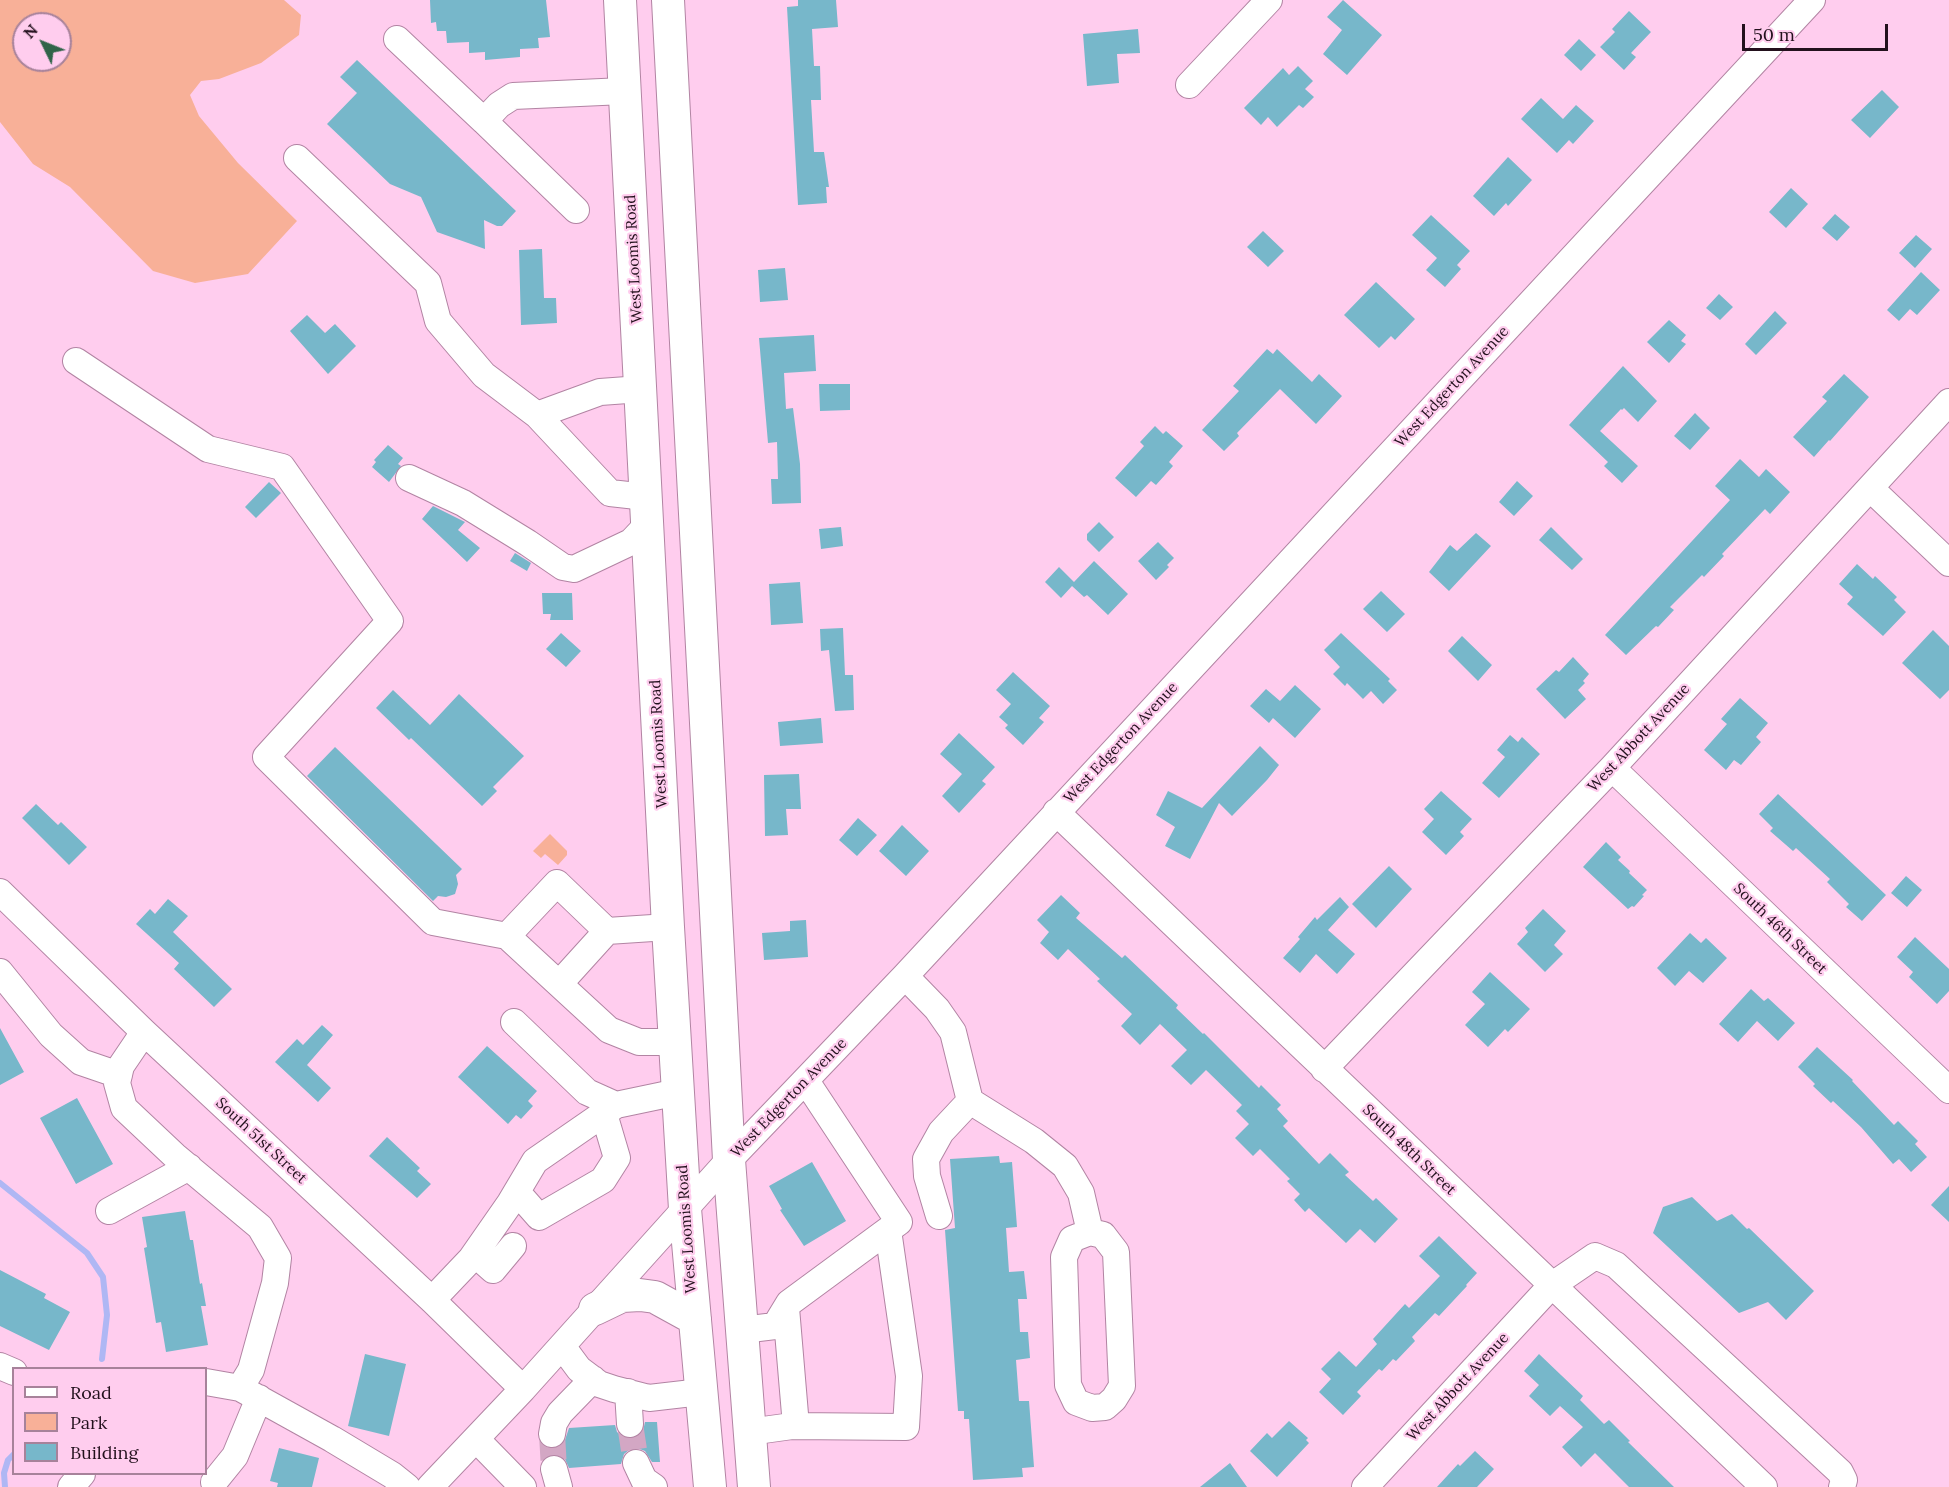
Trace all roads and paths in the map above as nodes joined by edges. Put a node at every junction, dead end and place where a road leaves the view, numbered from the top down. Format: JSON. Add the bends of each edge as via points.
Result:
{"nodes":[{"id":1,"x":620,"y":0,"type":"edge"},
{"id":2,"x":668,"y":0,"type":"edge"},
{"id":3,"x":1269,"y":0,"type":"edge"},
{"id":4,"x":1812,"y":0,"type":"edge"},
{"id":5,"x":397,"y":39,"type":"dead end"},
{"id":6,"x":1189,"y":85,"type":"dead end"},
{"id":7,"x":624,"y":91,"type":"junction"},
{"id":8,"x":484,"y":121,"type":"junction"},
{"id":9,"x":297,"y":158,"type":"dead end"},
{"id":10,"x":576,"y":210,"type":"dead end"},
{"id":11,"x":76,"y":361,"type":"dead end"},
{"id":12,"x":641,"y":389,"type":"junction"},
{"id":13,"x":1949,"y":402,"type":"edge"},
{"id":14,"x":537,"y":415,"type":"junction"},
{"id":15,"x":409,"y":478,"type":"dead end"},
{"id":16,"x":1870,"y":488,"type":"junction"},
{"id":17,"x":647,"y":511,"type":"junction"},
{"id":18,"x":695,"y":521,"type":"junction"},
{"id":19,"x":1949,"y":563,"type":"edge"},
{"id":20,"x":1612,"y":768,"type":"junction"},
{"id":21,"x":1056,"y":812,"type":"junction"},
{"id":22,"x":0,"y":892,"type":"edge"},
{"id":23,"x":668,"y":927,"type":"junction"},
{"id":24,"x":607,"y":931,"type":"junction"},
{"id":25,"x":507,"y":936,"type":"junction"},
{"id":26,"x":0,"y":972,"type":"edge"},
{"id":27,"x":905,"y":976,"type":"junction"},
{"id":28,"x":559,"y":984,"type":"junction"},
{"id":29,"x":514,"y":1022,"type":"dead end"},
{"id":30,"x":144,"y":1032,"type":"junction"},
{"id":31,"x":722,"y":1041,"type":"junction"},
{"id":32,"x":676,"y":1042,"type":"junction"},
{"id":33,"x":1324,"y":1069,"type":"junction"},
{"id":34,"x":119,"y":1075,"type":"junction"},
{"id":35,"x":806,"y":1081,"type":"junction"},
{"id":36,"x":1949,"y":1090,"type":"edge"},
{"id":37,"x":678,"y":1092,"type":"junction"},
{"id":38,"x":970,"y":1101,"type":"junction"},
{"id":39,"x":610,"y":1109,"type":"junction"},
{"id":40,"x":729,"y":1160,"type":"junction"},
{"id":41,"x":189,"y":1167,"type":"junction"},
{"id":42,"x":517,"y":1192,"type":"junction"},
{"id":43,"x":685,"y":1209,"type":"junction"},
{"id":44,"x":109,"y":1211,"type":"dead end"},
{"id":45,"x":939,"y":1216,"type":"dead end"},
{"id":46,"x":888,"y":1230,"type":"junction"},
{"id":47,"x":1090,"y":1232,"type":"junction"},
{"id":48,"x":524,"y":1233,"type":"junction"},
{"id":49,"x":475,"y":1254,"type":"junction"},
{"id":50,"x":1551,"y":1286,"type":"junction"},
{"id":51,"x":432,"y":1300,"type":"junction"},
{"id":52,"x":786,"y":1308,"type":"junction"},
{"id":53,"x":595,"y":1309,"type":"junction"},
{"id":54,"x":696,"y":1328,"type":"junction"},
{"id":55,"x":742,"y":1332,"type":"junction"},
{"id":56,"x":562,"y":1346,"type":"junction"},
{"id":57,"x":593,"y":1379,"type":"junction"},
{"id":58,"x":207,"y":1382,"type":"edge"},
{"id":59,"x":523,"y":1389,"type":"junction"},
{"id":60,"x":628,"y":1392,"type":"junction"},
{"id":61,"x":701,"y":1392,"type":"junction"},
{"id":62,"x":250,"y":1393,"type":"junction"},
{"id":63,"x":630,"y":1424,"type":"tunnel mouth"},
{"id":64,"x":796,"y":1426,"type":"junction"},
{"id":65,"x":749,"y":1432,"type":"junction"},
{"id":66,"x":552,"y":1434,"type":"tunnel mouth"},
{"id":67,"x":476,"y":1438,"type":"junction"},
{"id":68,"x":636,"y":1463,"type":"tunnel mouth"},
{"id":69,"x":80,"y":1475,"type":"edge"},
{"id":70,"x":214,"y":1482,"type":"dead end"},
{"id":71,"x":71,"y":1487,"type":"edge"},
{"id":72,"x":406,"y":1487,"type":"edge"},
{"id":73,"x":430,"y":1487,"type":"edge"},
{"id":74,"x":523,"y":1487,"type":"edge"},
{"id":75,"x":654,"y":1487,"type":"edge"},
{"id":76,"x":710,"y":1487,"type":"edge"},
{"id":77,"x":754,"y":1487,"type":"edge"},
{"id":78,"x":1365,"y":1487,"type":"edge"},
{"id":79,"x":1764,"y":1487,"type":"edge"},
{"id":80,"x":1842,"y":1487,"type":"edge"}],
"edges":[{"from":1,"to":7,"type":"main road","name":"West Loomis Road"},
{"from":2,"to":18,"type":"main road"},
{"from":3,"to":6,"type":"street"},
{"from":4,"to":21,"type":"street","name":"West Edgerton Avenue"},
{"from":5,"to":8,"type":"street"},
{"from":7,"to":8,"type":"street","via":[[513,96]]},
{"from":7,"to":12,"type":"main road","name":"West Loomis Road"},
{"from":8,"to":10,"type":"street"},
{"from":9,"to":14,"type":"street","via":[[428,283],[438,321],[484,375]]},
{"from":11,"to":25,"type":"street","via":[[208,449],[282,467],[390,621],[266,757],[433,922]]},
{"from":12,"to":14,"type":"street","via":[[600,392]]},
{"from":12,"to":17,"type":"main road","name":"West Loomis Road"},
{"from":13,"to":16,"type":"street","name":"West Abbott Avenue"},
{"from":14,"to":17,"type":"street","via":[[610,493]]},
{"from":15,"to":17,"type":"street","via":[[463,503],[563,567],[574,568],[632,542]]},
{"from":16,"to":19,"type":"street"},
{"from":16,"to":20,"type":"street","name":"West Abbott Avenue"},
{"from":17,"to":18,"type":"main road"},
{"from":17,"to":23,"type":"main road","name":"West Loomis Road"},
{"from":18,"to":31,"type":"main road"},
{"from":20,"to":33,"type":"street","name":"West Abbott Avenue"},
{"from":20,"to":36,"type":"street","name":"South 46th Street"},
{"from":21,"to":27,"type":"street","name":"West Edgerton Avenue"},
{"from":21,"to":33,"type":"street","name":"South 48th Street"},
{"from":22,"to":30,"type":"street","name":"South 51st Street"},
{"from":23,"to":24,"type":"street"},
{"from":23,"to":32,"type":"main road","name":"West Loomis Road"},
{"from":24,"to":25,"type":"street","via":[[557,883]]},
{"from":24,"to":28,"type":"street"},
{"from":25,"to":28,"type":"street"},
{"from":26,"to":34,"type":"street","via":[[51,1035],[81,1062]]},
{"from":27,"to":35,"type":"street","name":"West Edgerton Avenue"},
{"from":27,"to":38,"type":"street","via":[[937,1009],[952,1032]]},
{"from":28,"to":32,"type":"street","via":[[609,1030],[639,1042]]},
{"from":29,"to":39,"type":"street"},
{"from":30,"to":34,"type":"street"},
{"from":30,"to":51,"type":"street","name":"South 51st Street"},
{"from":31,"to":32,"type":"main road"},
{"from":31,"to":40,"type":"main road"},
{"from":32,"to":37,"type":"main road","name":"West Loomis Road"},
{"from":33,"to":50,"type":"street","name":"South 48th Street"},
{"from":34,"to":41,"type":"street","via":[[117,1083],[124,1108]]},
{"from":35,"to":40,"type":"street","name":"West Edgerton Avenue"},
{"from":35,"to":46,"type":"street","via":[[899,1222]]},
{"from":37,"to":39,"type":"street"},
{"from":37,"to":43,"type":"main road","name":"West Loomis Road"},
{"from":38,"to":45,"type":"street","via":[[941,1132],[926,1159]]},
{"from":38,"to":47,"type":"street","via":[[1034,1141],[1065,1166],[1081,1193]]},
{"from":39,"to":42,"type":"street","via":[[535,1161]]},
{"from":39,"to":48,"type":"street","via":[[617,1158],[603,1180]]},
{"from":40,"to":43,"type":"street","name":"West Edgerton Avenue"},
{"from":40,"to":55,"type":"main road"},
{"from":41,"to":44,"type":"street"},
{"from":41,"to":62,"type":"street","via":[[260,1227],[278,1258],[251,1370]]},
{"from":42,"to":48,"type":"street"},
{"from":42,"to":49,"type":"street"},
{"from":43,"to":53,"type":"street","name":"West Edgerton Avenue"},
{"from":43,"to":54,"type":"main road","name":"West Loomis Road"},
{"from":46,"to":52,"type":"street"},
{"from":46,"to":64,"type":"street","via":[[909,1376],[906,1427]]},
{"from":47,"to":47,"type":"street","via":[[1072,1239],[1064,1257],[1068,1385],[1076,1402],[1092,1408],[1105,1407],[1122,1386],[1116,1252],[1103,1235]]},
{"from":48,"to":49,"type":"street","via":[[493,1270]]},
{"from":49,"to":51,"type":"street"},
{"from":50,"to":78,"type":"street","name":"West Abbott Avenue"},
{"from":50,"to":79,"type":"street","name":"South 48th Street"},
{"from":50,"to":80,"type":"street","name":"West Abbott Avenue","via":[[1595,1256],[1616,1265],[1840,1472],[1844,1479]]},
{"from":51,"to":59,"type":"street","name":"South 51st Street"},
{"from":52,"to":55,"type":"street","via":[[775,1326]]},
{"from":52,"to":64,"type":"street"},
{"from":53,"to":54,"type":"main road","via":[[622,1296],[640,1295],[655,1298]]},
{"from":53,"to":56,"type":"street","name":"West Edgerton Avenue"},
{"from":54,"to":55,"type":"main road"},
{"from":54,"to":61,"type":"main road","name":"West Loomis Road"},
{"from":55,"to":65,"type":"main road"},
{"from":56,"to":57,"type":"street","via":[[579,1369]]},
{"from":56,"to":59,"type":"street","name":"West Edgerton Avenue"},
{"from":57,"to":60,"type":"street"},
{"from":57,"to":66,"type":"street","via":[[560,1413]]},
{"from":58,"to":62,"type":"street"},
{"from":59,"to":67,"type":"street","name":"West Edgerton Avenue"},
{"from":60,"to":61,"type":"street","via":[[649,1398]]},
{"from":60,"to":63,"type":"street"},
{"from":61,"to":76,"type":"main road","name":"West Loomis Road"},
{"from":62,"to":70,"type":"street","via":[[236,1456]]},
{"from":62,"to":72,"type":"street","via":[[392,1475]]},
{"from":64,"to":65,"type":"street"},
{"from":65,"to":77,"type":"main road"},
{"from":67,"to":73,"type":"street","name":"West Edgerton Avenue"},
{"from":67,"to":74,"type":"street"},
{"from":68,"to":75,"type":"street","via":[[644,1480]]},
{"from":69,"to":71,"type":"street"}]}
